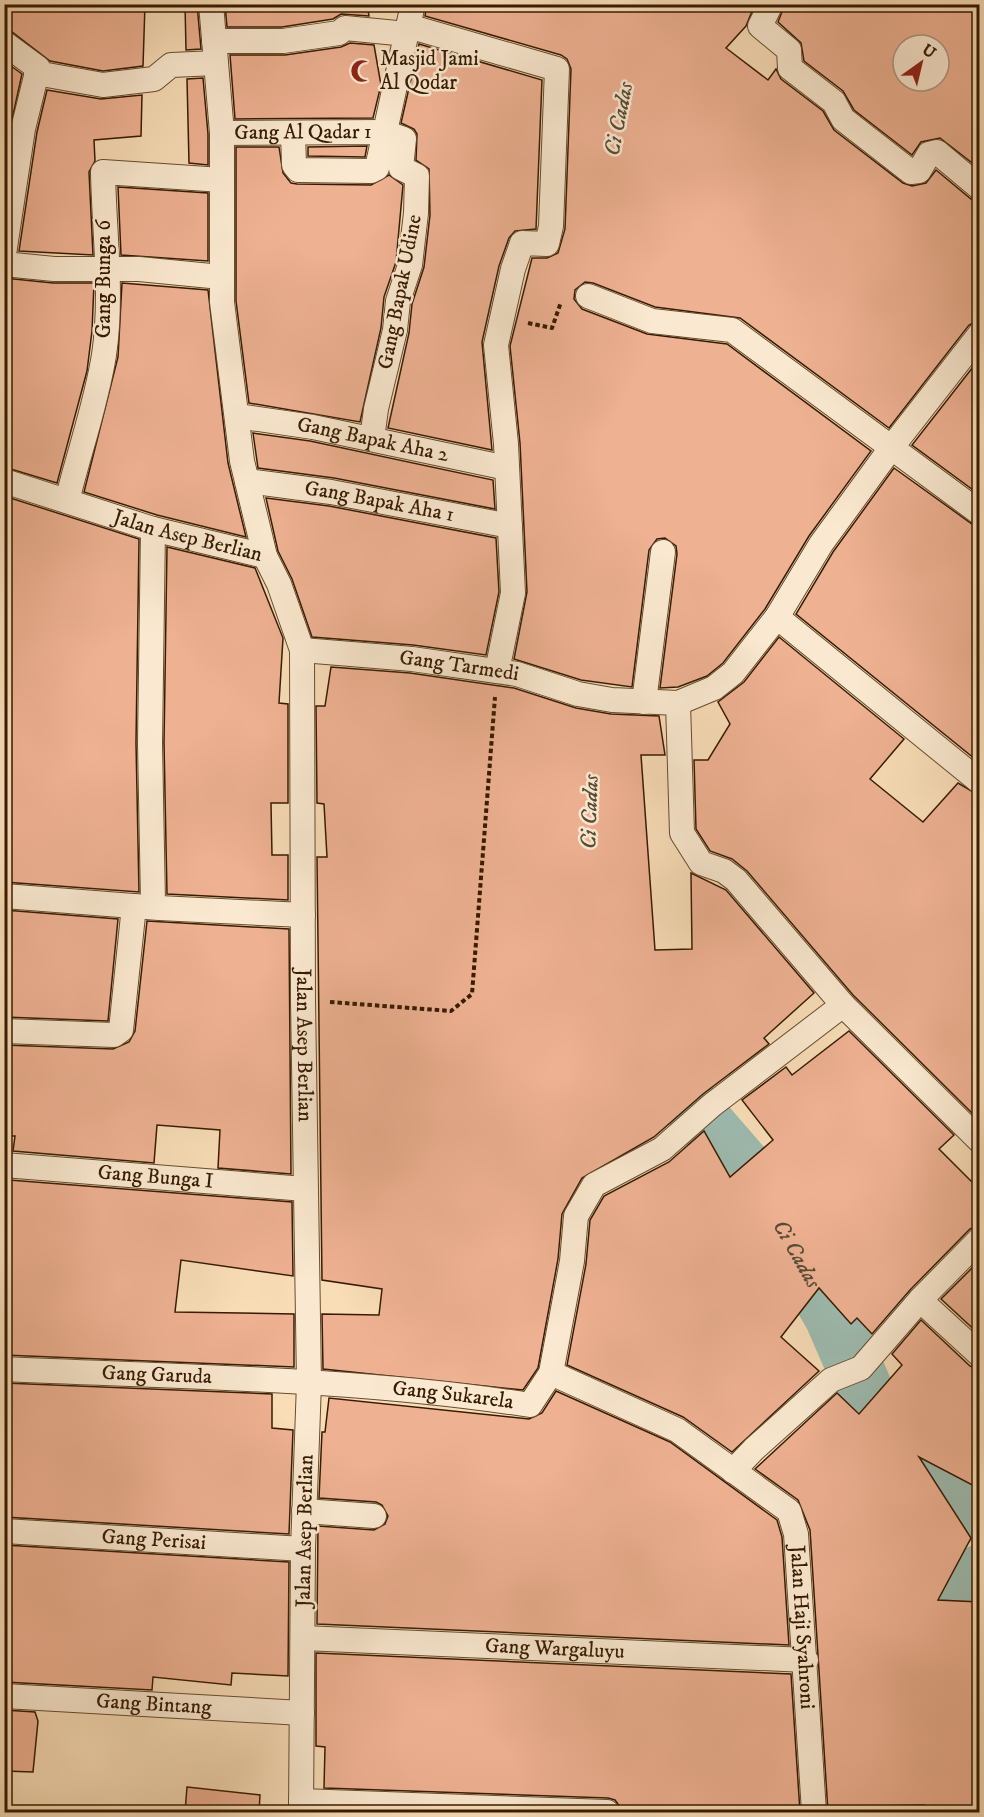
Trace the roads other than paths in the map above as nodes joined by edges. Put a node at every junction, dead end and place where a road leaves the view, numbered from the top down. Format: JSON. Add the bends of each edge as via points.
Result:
{"nodes":[{"id":1,"x":211,"y":4,"type":"edge"},
{"id":2,"x":771,"y":4,"type":"edge"},
{"id":3,"x":409,"y":22,"type":"edge"},
{"id":4,"x":4,"y":43,"type":"edge"},
{"id":5,"x":215,"y":52,"type":"junction"},
{"id":6,"x":36,"y":75,"type":"junction"},
{"id":7,"x":384,"y":132,"type":"junction"},
{"id":8,"x":222,"y":133,"type":"junction"},
{"id":9,"x":293,"y":133,"type":"junction"},
{"id":10,"x":12,"y":148,"type":"edge"},
{"id":11,"x":222,"y":180,"type":"junction"},
{"id":12,"x":980,"y":188,"type":"edge"},
{"id":13,"x":4,"y":254,"type":"edge"},
{"id":14,"x":4,"y":264,"type":"edge"},
{"id":15,"x":107,"y":270,"type":"junction"},
{"id":16,"x":221,"y":277,"type":"junction"},
{"id":17,"x":588,"y":296,"type":"dead end"},
{"id":18,"x":980,"y":334,"type":"edge"},
{"id":19,"x":237,"y":416,"type":"junction"},
{"id":20,"x":372,"y":439,"type":"junction"},
{"id":21,"x":891,"y":448,"type":"junction"},
{"id":22,"x":507,"y":468,"type":"junction"},
{"id":23,"x":4,"y":481,"type":"edge"},
{"id":24,"x":247,"y":481,"type":"junction"},
{"id":25,"x":67,"y":501,"type":"junction"},
{"id":26,"x":980,"y":513,"type":"edge"},
{"id":27,"x":510,"y":526,"type":"junction"},
{"id":28,"x":153,"y":529,"type":"junction"},
{"id":29,"x":663,"y":552,"type":"dead end"},
{"id":30,"x":265,"y":556,"type":"junction"},
{"id":31,"x":777,"y":617,"type":"junction"},
{"id":32,"x":302,"y":651,"type":"junction"},
{"id":33,"x":497,"y":671,"type":"junction"},
{"id":34,"x":644,"y":702,"type":"junction"},
{"id":35,"x":678,"y":703,"type":"junction"},
{"id":36,"x":980,"y":782,"type":"edge"},
{"id":37,"x":4,"y":896,"type":"edge"},
{"id":38,"x":145,"y":906,"type":"junction"},
{"id":39,"x":303,"y":915,"type":"junction"},
{"id":40,"x":843,"y":1005,"type":"junction"},
{"id":41,"x":4,"y":1031,"type":"edge"},
{"id":42,"x":980,"y":1141,"type":"edge"},
{"id":43,"x":4,"y":1165,"type":"edge"},
{"id":44,"x":305,"y":1189,"type":"junction"},
{"id":45,"x":980,"y":1239,"type":"edge"},
{"id":46,"x":920,"y":1300,"type":"junction"},
{"id":47,"x":980,"y":1356,"type":"edge"},
{"id":48,"x":4,"y":1369,"type":"edge"},
{"id":49,"x":551,"y":1373,"type":"junction"},
{"id":50,"x":309,"y":1383,"type":"junction"},
{"id":51,"x":733,"y":1471,"type":"junction"},
{"id":52,"x":304,"y":1511,"type":"junction"},
{"id":53,"x":374,"y":1515,"type":"dead end"},
{"id":54,"x":4,"y":1531,"type":"edge"},
{"id":55,"x":303,"y":1549,"type":"junction"},
{"id":56,"x":303,"y":1638,"type":"junction"},
{"id":57,"x":806,"y":1659,"type":"junction"},
{"id":58,"x":4,"y":1696,"type":"edge"},
{"id":59,"x":302,"y":1713,"type":"junction"},
{"id":60,"x":301,"y":1807,"type":"edge"},
{"id":61,"x":607,"y":1812,"type":"edge"},
{"id":62,"x":814,"y":1812,"type":"edge"}],
"edges":[{"from":1,"to":5,"type":"street"},
{"from":2,"to":12,"type":"street","via":[[760,26],[789,50],[790,68],[834,102],[843,119],[911,172],[919,171],[929,154],[937,152]]},
{"from":3,"to":5,"type":"street","via":[[345,28],[339,33]]},
{"from":3,"to":7,"type":"street"},
{"from":3,"to":22,"type":"street","via":[[557,69],[549,235],[547,244],[522,243],[496,345]]},
{"from":4,"to":6,"type":"street","via":[[34,63],[38,68]]},
{"from":5,"to":6,"type":"street","via":[[171,65],[154,79],[102,85]]},
{"from":5,"to":8,"type":"street"},
{"from":6,"to":10,"type":"street"},
{"from":7,"to":9,"type":"street","name":"Gang Al Qadar 1"},
{"from":7,"to":9,"type":"street","via":[[377,168],[333,172],[298,170],[294,165]]},
{"from":7,"to":20,"type":"street","name":"Gang Bapak Udine","via":[[404,139],[401,168],[417,176],[416,213],[410,265],[398,301]]},
{"from":8,"to":9,"type":"street","name":"Gang Al Qadar 1"},
{"from":8,"to":11,"type":"street"},
{"from":10,"to":13,"type":"street"},
{"from":11,"to":15,"type":"street","name":"Gang Bunga 6","via":[[103,172]]},
{"from":11,"to":16,"type":"street"},
{"from":14,"to":15,"type":"street"},
{"from":15,"to":16,"type":"street"},
{"from":15,"to":25,"type":"street","name":"Gang Bunga 6","via":[[104,354],[98,392]]},
{"from":16,"to":19,"type":"street"},
{"from":17,"to":21,"type":"street","via":[[652,321],[732,330]]},
{"from":18,"to":21,"type":"street"},
{"from":19,"to":20,"type":"street","name":"Gang Bapak Aha 2"},
{"from":19,"to":24,"type":"street"},
{"from":20,"to":22,"type":"street","name":"Gang Bapak Aha 2"},
{"from":21,"to":26,"type":"street"},
{"from":21,"to":31,"type":"street","via":[[821,544]]},
{"from":22,"to":27,"type":"street"},
{"from":23,"to":25,"type":"street","name":"Jalan Asep Berlian"},
{"from":24,"to":27,"type":"street","name":"Gang Bapak Aha 1","via":[[331,492]]},
{"from":24,"to":30,"type":"street"},
{"from":25,"to":28,"type":"street","name":"Jalan Asep Berlian"},
{"from":27,"to":33,"type":"street","via":[[513,594]]},
{"from":28,"to":30,"type":"street","name":"Jalan Asep Berlian"},
{"from":28,"to":38,"type":"street","via":[[150,743],[153,903]]},
{"from":29,"to":34,"type":"street"},
{"from":30,"to":32,"type":"street","name":"Jalan Asep Berlian"},
{"from":31,"to":35,"type":"street","via":[[733,673],[714,688]]},
{"from":31,"to":36,"type":"street"},
{"from":32,"to":33,"type":"street","name":"Gang Tarmedi","via":[[412,659]]},
{"from":32,"to":39,"type":"street","name":"Jalan Asep Berlian"},
{"from":33,"to":34,"type":"street","name":"Gang Tarmedi","via":[[578,694]]},
{"from":34,"to":35,"type":"street","name":"Gang Tarmedi"},
{"from":35,"to":40,"type":"street","via":[[682,833],[701,863],[736,879]]},
{"from":37,"to":38,"type":"street"},
{"from":38,"to":39,"type":"street"},
{"from":38,"to":41,"type":"street","via":[[121,1030],[114,1035]]},
{"from":39,"to":44,"type":"street","name":"Jalan Asep Berlian"},
{"from":40,"to":42,"type":"street"},
{"from":40,"to":49,"type":"street","via":[[712,1105],[662,1149],[594,1185],[576,1216],[572,1261]]},
{"from":43,"to":44,"type":"street","name":"Gang Bunga I"},
{"from":44,"to":50,"type":"street","name":"Jalan Asep Berlian"},
{"from":45,"to":46,"type":"street"},
{"from":46,"to":47,"type":"street"},
{"from":46,"to":51,"type":"street","via":[[861,1368],[831,1380]]},
{"from":48,"to":50,"type":"street","name":"Gang Garuda"},
{"from":49,"to":50,"type":"street","name":"Gang Sukarela","via":[[530,1404]]},
{"from":49,"to":51,"type":"street","via":[[677,1430]]},
{"from":50,"to":52,"type":"street","name":"Jalan Asep Berlian"},
{"from":51,"to":57,"type":"street","name":"Jalan Haji Syahroni","via":[[789,1512],[796,1534]]},
{"from":52,"to":53,"type":"street"},
{"from":52,"to":55,"type":"street","name":"Jalan Asep Berlian"},
{"from":54,"to":55,"type":"street","name":"Gang Perisai"},
{"from":55,"to":56,"type":"street","name":"Jalan Asep Berlian"},
{"from":56,"to":57,"type":"street","name":"Gang Wargaluyu"},
{"from":56,"to":59,"type":"street","name":"Jalan Asep Berlian"},
{"from":57,"to":62,"type":"street","name":"Jalan Haji Syahroni"},
{"from":58,"to":59,"type":"street","name":"Gang Bintang"},
{"from":59,"to":60,"type":"street","name":"Jalan Asep Berlian"},
{"from":60,"to":61,"type":"street"}]}
